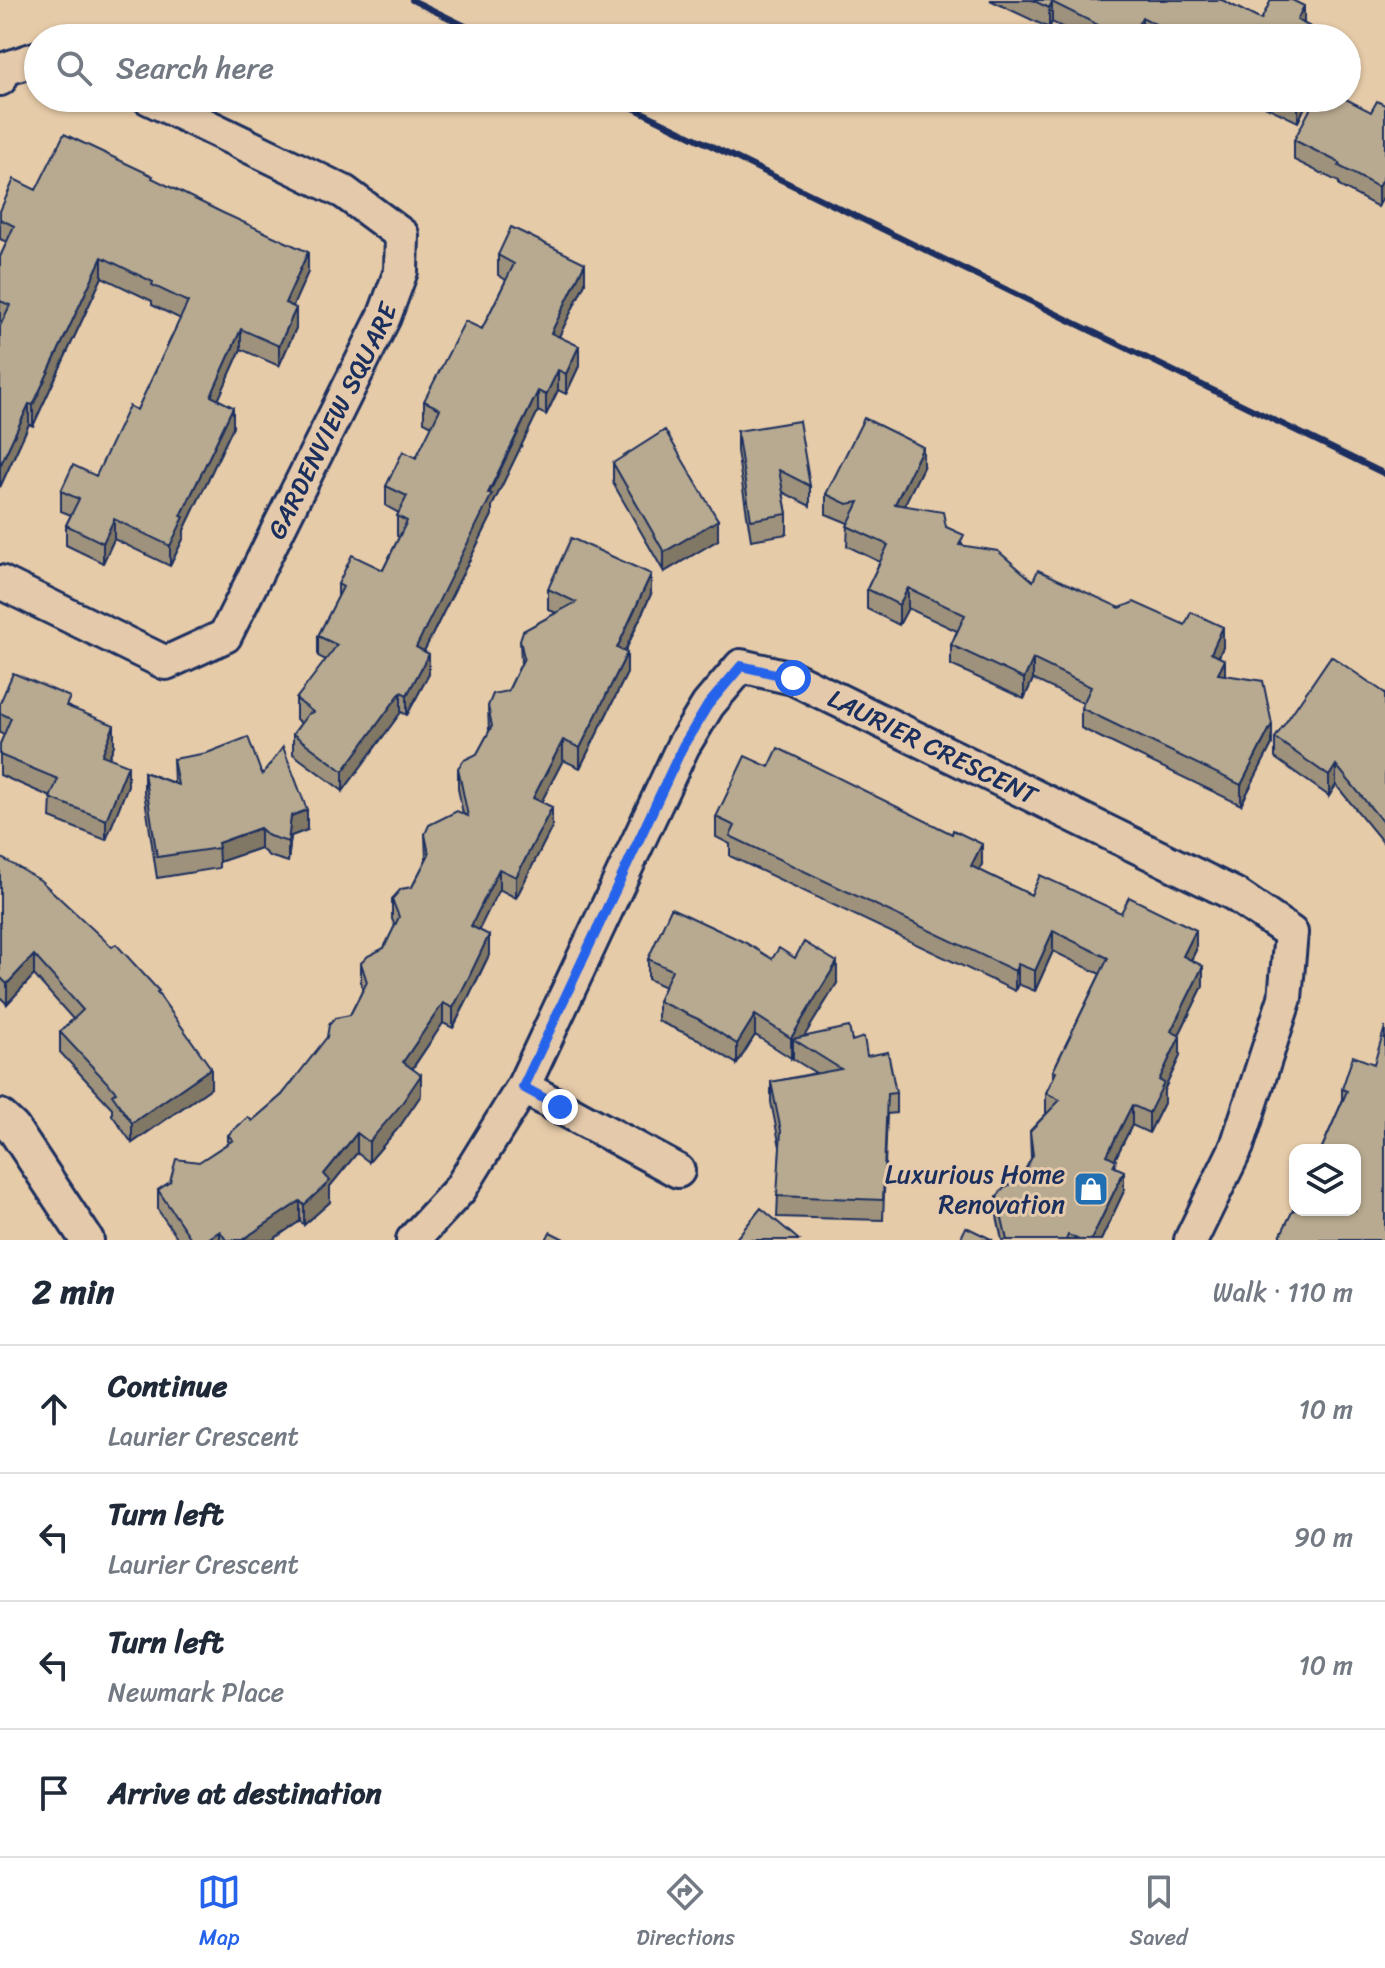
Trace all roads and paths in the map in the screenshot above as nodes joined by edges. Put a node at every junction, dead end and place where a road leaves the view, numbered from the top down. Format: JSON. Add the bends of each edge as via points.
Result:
{"nodes":[{"id":1,"x":24,"y":63,"type":"edge"},
{"id":2,"x":0,"y":79,"type":"edge"},
{"id":3,"x":178,"y":112,"type":"edge"},
{"id":4,"x":0,"y":582,"type":"edge"},
{"id":5,"x":523,"y":1087,"type":"junction"},
{"id":6,"x":0,"y":1116,"type":"edge"},
{"id":7,"x":678,"y":1171,"type":"dead end"},
{"id":8,"x":87,"y":1240,"type":"edge"},
{"id":9,"x":413,"y":1240,"type":"edge"},
{"id":10,"x":1191,"y":1240,"type":"edge"}],
"edges":[{"from":1,"to":2,"type":"street","via":[[5,69]]},
{"from":3,"to":4,"type":"street","name":"GARDENVIEW SQUARE","via":[[344,192],[402,235],[401,271],[384,317],[225,636],[166,663]]},
{"from":5,"to":7,"type":"street"},
{"from":5,"to":9,"type":"street","name":"LAURIER CRESCENT","via":[[460,1189]]},
{"from":5,"to":10,"type":"street","name":"LAURIER CRESCENT","via":[[683,746],[741,666],[793,678],[1234,894],[1291,933],[1285,998],[1266,1057],[1237,1146]]},
{"from":6,"to":8,"type":"street"}]}
